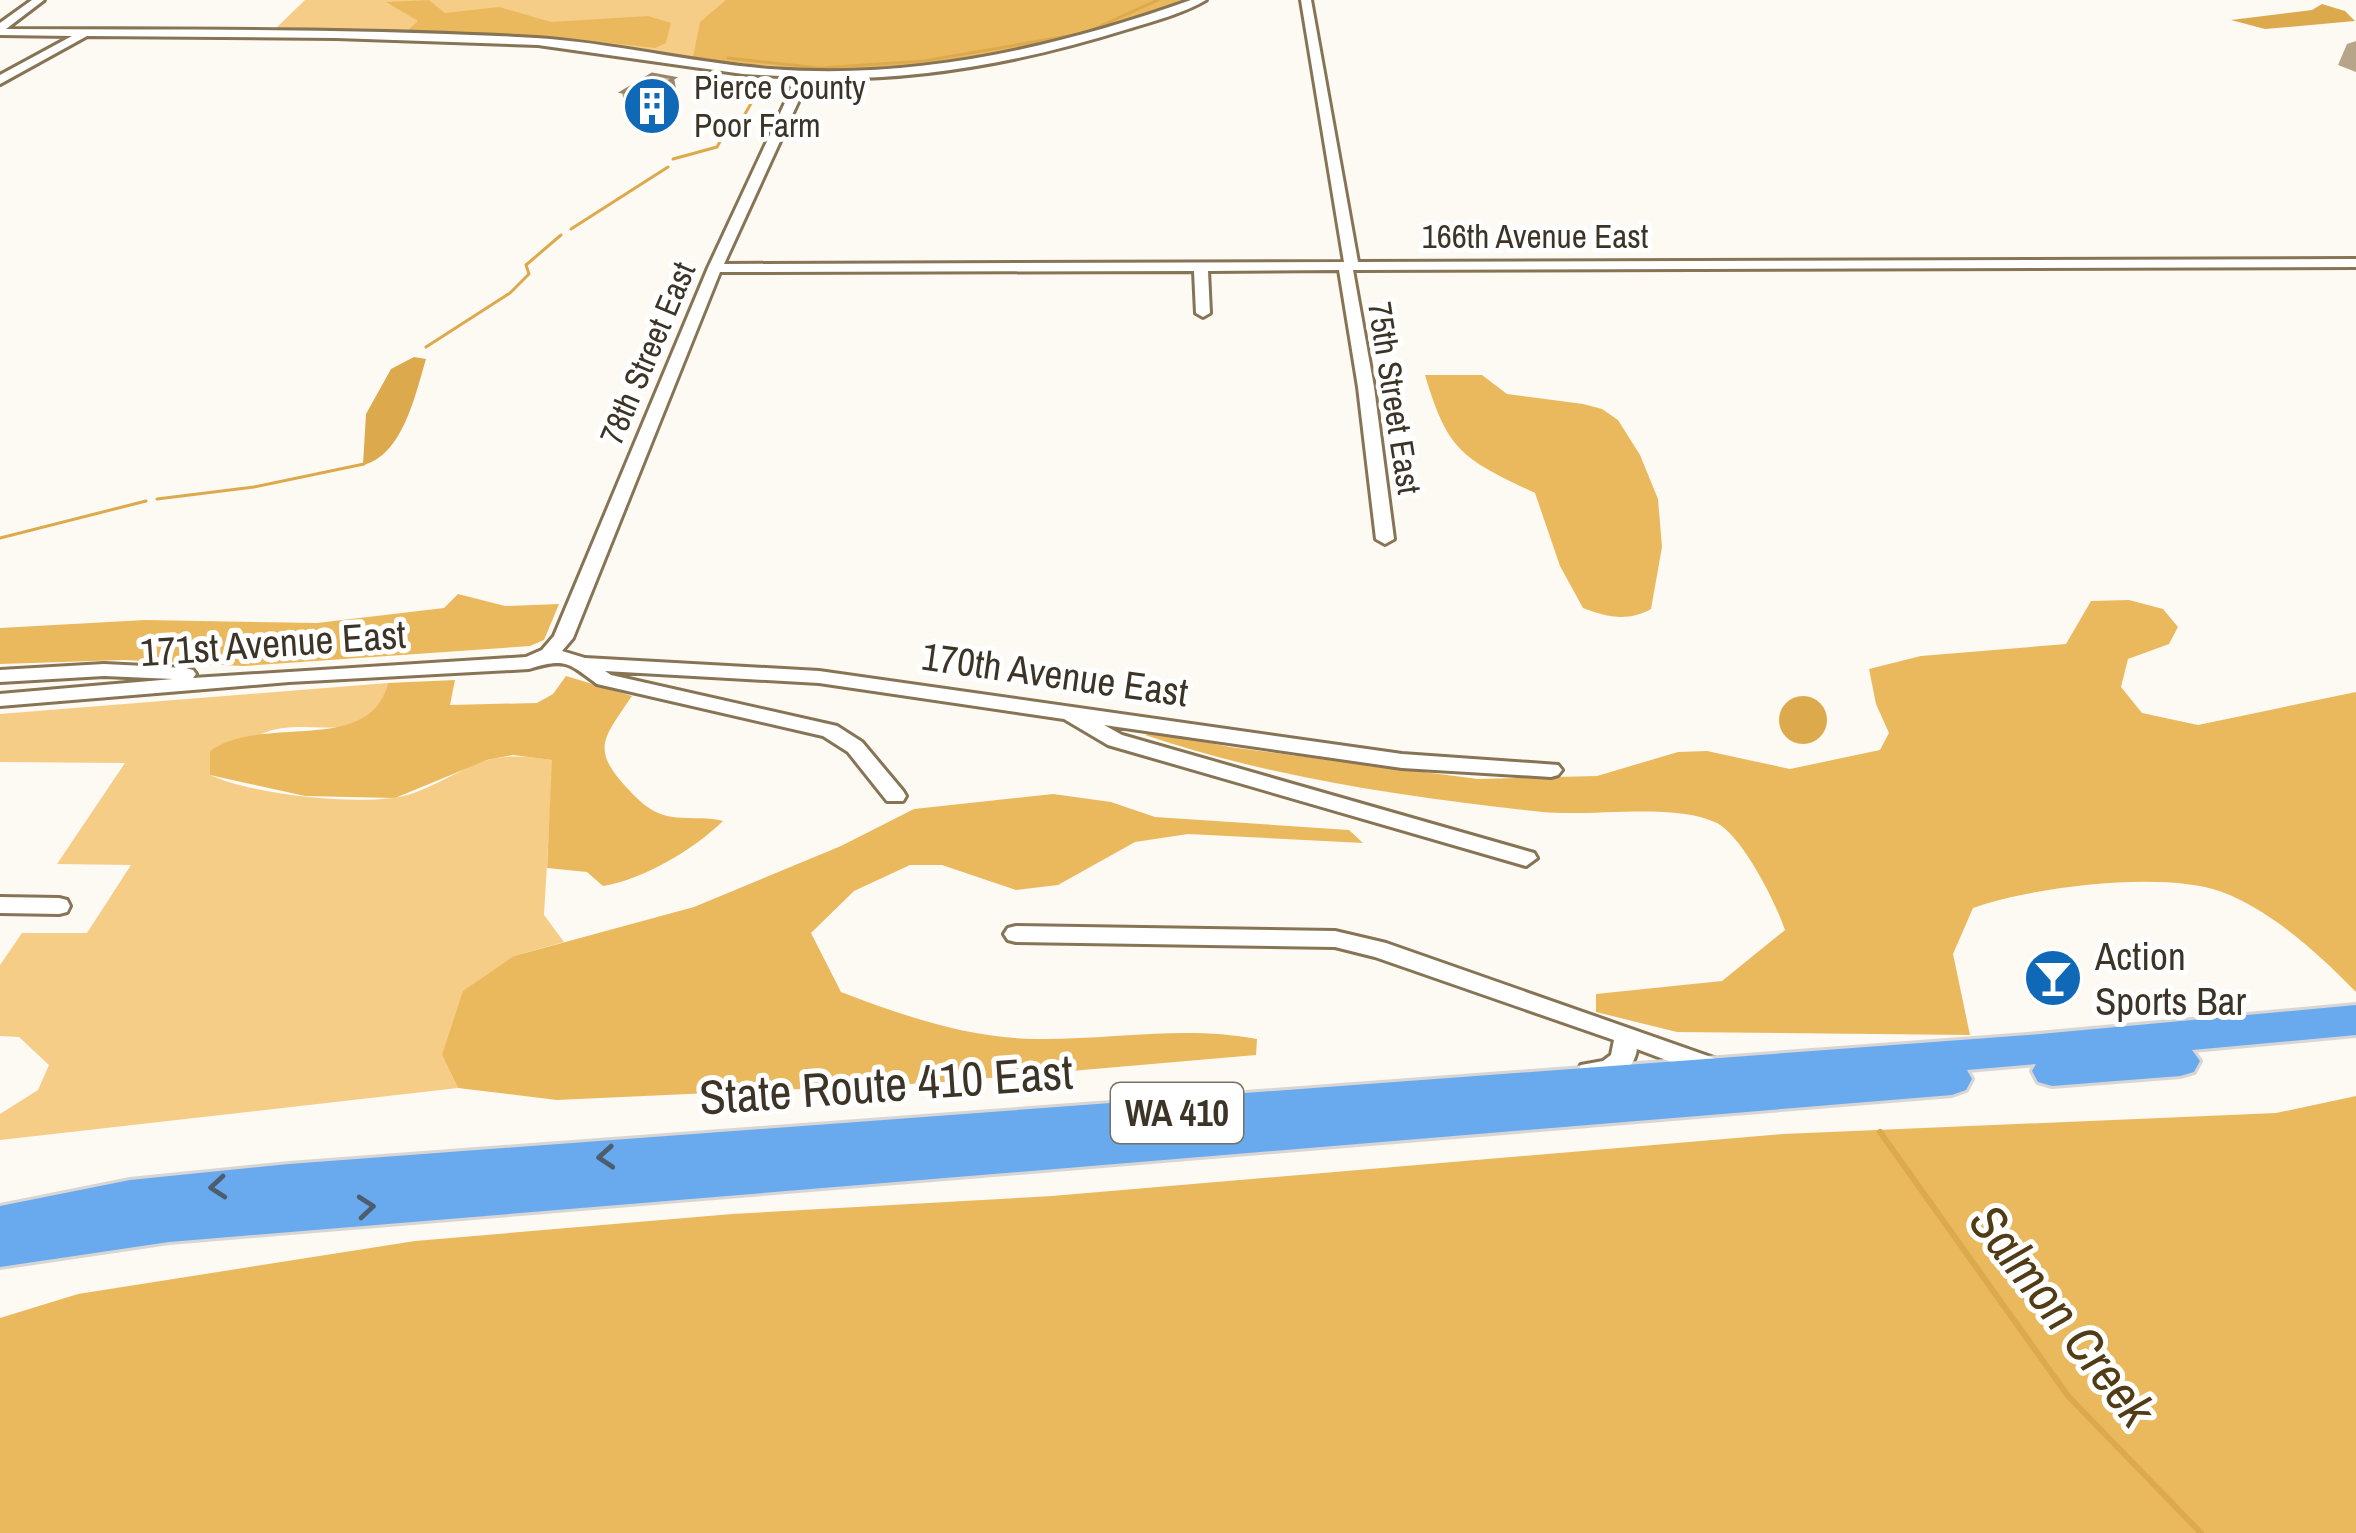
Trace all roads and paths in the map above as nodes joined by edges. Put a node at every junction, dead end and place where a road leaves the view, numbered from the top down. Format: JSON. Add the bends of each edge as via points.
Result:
{"nodes":[{"id":1,"x":39,"y":0,"type":"edge"},
{"id":2,"x":1201,"y":0,"type":"edge"},
{"id":3,"x":1306,"y":0,"type":"edge"},
{"id":4,"x":0,"y":30,"type":"edge"},
{"id":5,"x":89,"y":33,"type":"junction"},
{"id":6,"x":804,"y":75,"type":"junction"},
{"id":7,"x":0,"y":80,"type":"edge"},
{"id":8,"x":2356,"y":263,"type":"edge"},
{"id":9,"x":1348,"y":266,"type":"junction"},
{"id":10,"x":1201,"y":267,"type":"junction"},
{"id":11,"x":715,"y":268,"type":"junction"},
{"id":12,"x":1203,"y":314,"type":"dead end"},
{"id":13,"x":1385,"y":539,"type":"dead end"},
{"id":14,"x":549,"y":654,"type":"junction"},
{"id":15,"x":584,"y":664,"type":"junction"},
{"id":16,"x":0,"y":676,"type":"edge"},
{"id":17,"x":234,"y":681,"type":"junction"},
{"id":18,"x":0,"y":700,"type":"edge"},
{"id":19,"x":1066,"y":711,"type":"junction"},
{"id":20,"x":1551,"y":770,"type":"dead end"},
{"id":21,"x":895,"y":796,"type":"dead end"},
{"id":22,"x":1526,"y":858,"type":"dead end"},
{"id":23,"x":0,"y":905,"type":"edge"},
{"id":24,"x":59,"y":906,"type":"dead end"},
{"id":25,"x":1016,"y":934,"type":"dead end"},
{"id":26,"x":2356,"y":1020,"type":"edge"},
{"id":27,"x":1627,"y":1035,"type":"junction"},
{"id":28,"x":2356,"y":1043,"type":"edge"},
{"id":29,"x":1725,"y":1072,"type":"junction"},
{"id":30,"x":1510,"y":1088,"type":"junction"},
{"id":31,"x":0,"y":1224,"type":"edge"},
{"id":32,"x":0,"y":1249,"type":"edge"}],
"edges":[{"from":1,"to":4,"type":"street"},
{"from":2,"to":6,"type":"street","via":[[1051,48]]},
{"from":3,"to":9,"type":"street","name":"75th Street East"},
{"from":4,"to":5,"type":"street"},
{"from":5,"to":6,"type":"street","via":[[551,43]]},
{"from":5,"to":7,"type":"street"},
{"from":6,"to":11,"type":"street","name":"78th Street East"},
{"from":8,"to":9,"type":"street","name":"166th Avenue East"},
{"from":9,"to":10,"type":"street","name":"166th Avenue East"},
{"from":9,"to":13,"type":"street","name":"75th Street East"},
{"from":10,"to":11,"type":"street","name":"166th Avenue East"},
{"from":10,"to":12,"type":"street"},
{"from":11,"to":14,"type":"street","name":"78th Street East","via":[[563,638]]},
{"from":14,"to":15,"type":"street","name":"170th Avenue East"},
{"from":14,"to":17,"type":"street","name":"171st Avenue East","via":[[529,663]]},
{"from":15,"to":19,"type":"street","name":"170th Avenue East","via":[[800,675]]},
{"from":15,"to":21,"type":"street","via":[[604,680],[830,731],[855,747]]},
{"from":16,"to":17,"type":"street","via":[[150,671]]},
{"from":17,"to":18,"type":"street","name":"171st Avenue East"},
{"from":19,"to":20,"type":"street","name":"170th Avenue East","via":[[1402,761]]},
{"from":19,"to":22,"type":"street","via":[[1115,740]]},
{"from":23,"to":24,"type":"street"},
{"from":25,"to":27,"type":"street","via":[[1354,942]]},
{"from":26,"to":29,"type":"highway","name":"State Route 410 East","number":"WA 410"},
{"from":27,"to":29,"type":"street"},
{"from":27,"to":30,"type":"street","via":[[1623,1060],[1609,1070]]},
{"from":32,"to":28,"type":"highway","name":"State Route 410 East","number":"WA 410","one_way":true,"via":[[238,1218]]},
{"from":29,"to":30,"type":"highway","name":"State Route 410 East","number":"WA 410"},
{"from":30,"to":31,"type":"highway","name":"State Route 410 East","number":"WA 410","one_way":true,"via":[[222,1187]]}]}
